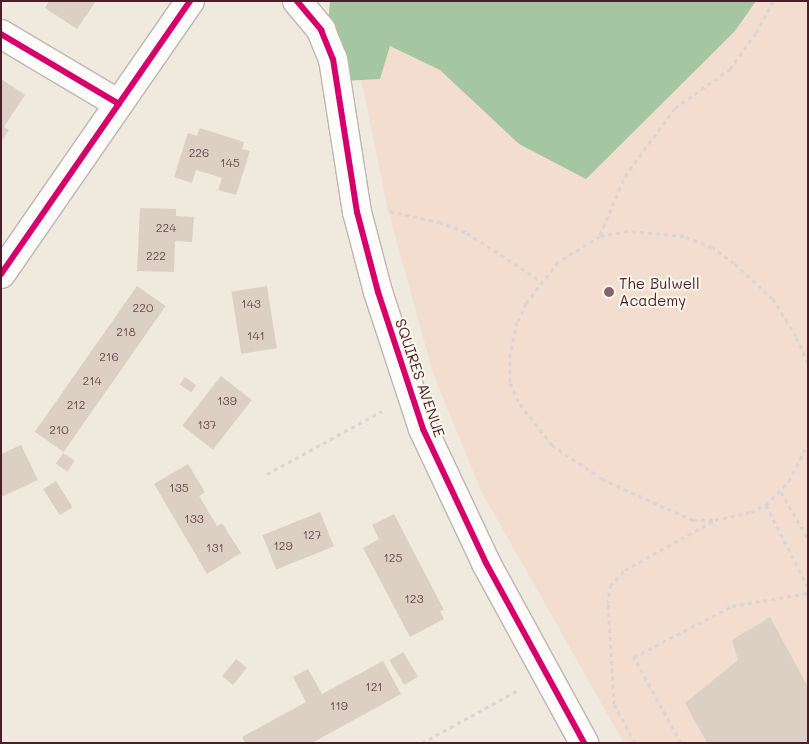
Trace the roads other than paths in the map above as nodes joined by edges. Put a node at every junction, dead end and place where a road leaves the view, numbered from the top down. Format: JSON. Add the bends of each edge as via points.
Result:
{"nodes":[{"id":1,"x":190,"y":1,"type":"edge"},
{"id":2,"x":297,"y":1,"type":"edge"},
{"id":3,"x":1,"y":34,"type":"edge"},
{"id":4,"x":119,"y":104,"type":"junction"},
{"id":5,"x":1,"y":274,"type":"edge"},
{"id":6,"x":584,"y":743,"type":"edge"}],
"edges":[{"from":1,"to":4,"type":"street"},
{"from":2,"to":6,"type":"street","name":"SQUIRES AVENUE","via":[[322,30],[333,59],[357,212],[378,292],[412,394],[453,498]]},
{"from":3,"to":4,"type":"street"},
{"from":4,"to":5,"type":"street"}]}
